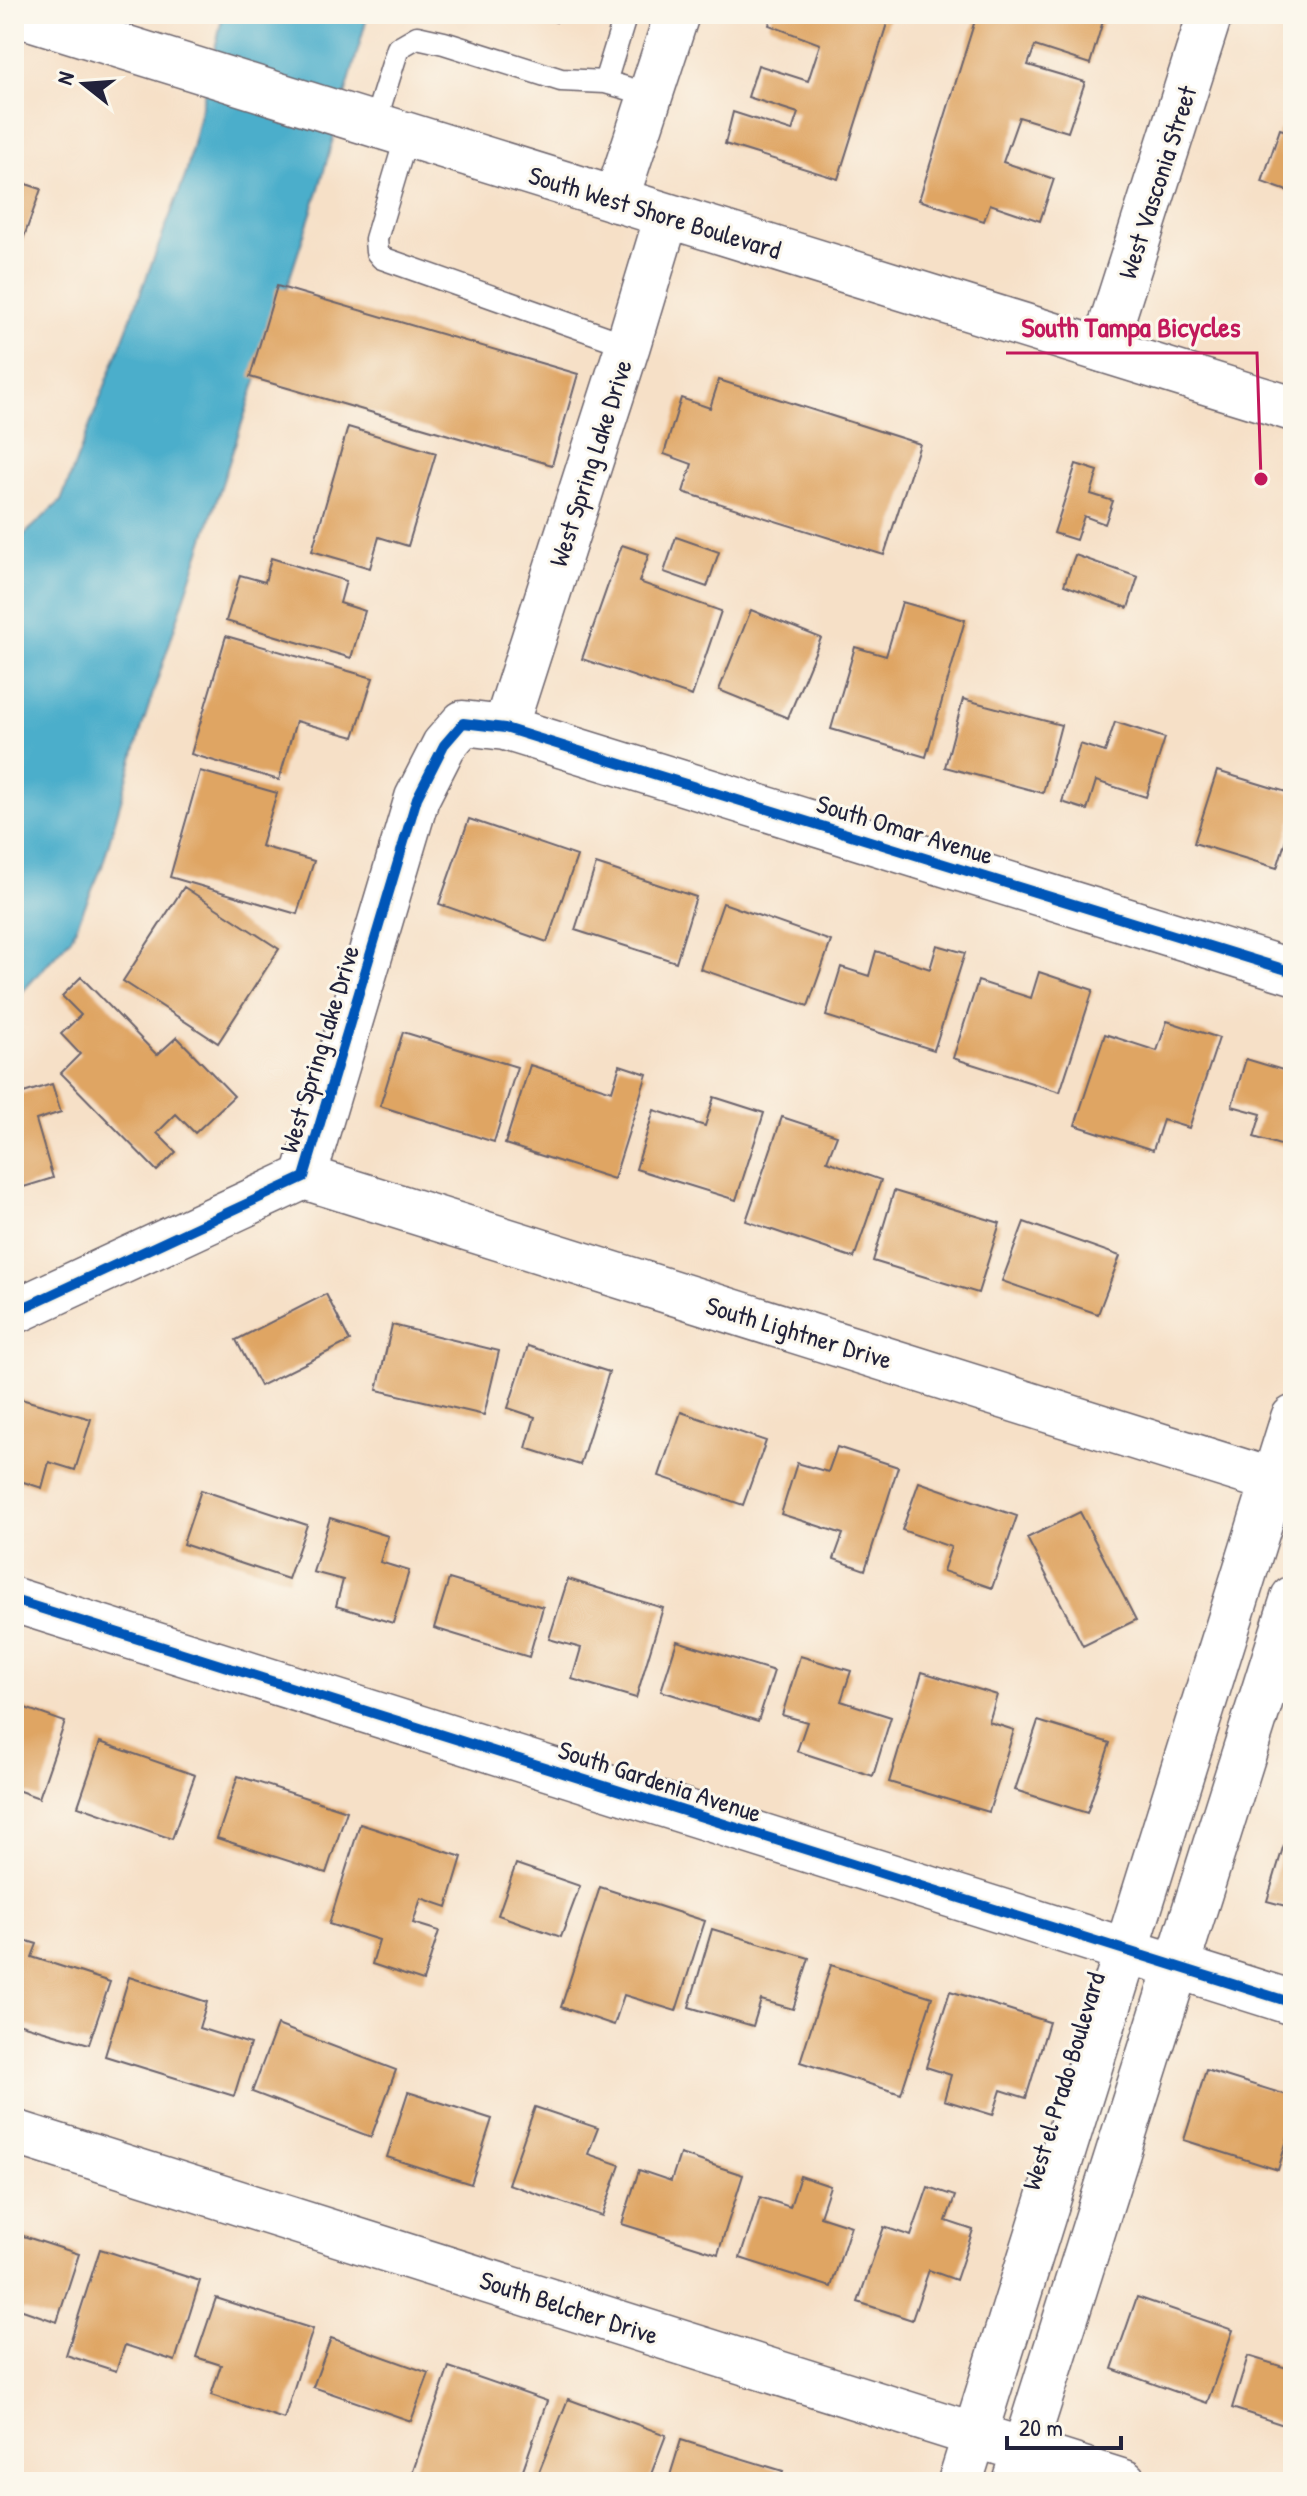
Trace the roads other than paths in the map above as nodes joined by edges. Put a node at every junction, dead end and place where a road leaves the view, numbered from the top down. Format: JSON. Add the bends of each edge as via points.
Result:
{"nodes":[{"id":1,"x":17,"y":14,"type":"edge"},
{"id":2,"x":626,"y":14,"type":"edge"},
{"id":3,"x":677,"y":14,"type":"edge"},
{"id":4,"x":1210,"y":14,"type":"edge"},
{"id":5,"x":605,"y":82,"type":"junction"},
{"id":6,"x":651,"y":95,"type":"junction"},
{"id":7,"x":391,"y":130,"type":"junction"},
{"id":8,"x":616,"y":200,"type":"junction"},
{"id":9,"x":667,"y":216,"type":"junction"},
{"id":10,"x":628,"y":345,"type":"junction"},
{"id":11,"x":1103,"y":350,"type":"junction"},
{"id":12,"x":1293,"y":409,"type":"edge"},
{"id":13,"x":505,"y":728,"type":"junction"},
{"id":14,"x":1293,"y":972,"type":"edge"},
{"id":15,"x":304,"y":1177,"type":"junction"},
{"id":16,"x":14,"y":1312,"type":"edge"},
{"id":17,"x":1293,"y":1418,"type":"edge"},
{"id":18,"x":1283,"y":1484,"type":"edge"},
{"id":19,"x":1293,"y":1598,"type":"edge"},
{"id":20,"x":14,"y":1600,"type":"edge"},
{"id":21,"x":1126,"y":1951,"type":"junction"},
{"id":22,"x":1177,"y":1967,"type":"junction"},
{"id":23,"x":1293,"y":2003,"type":"edge"},
{"id":24,"x":14,"y":2132,"type":"edge"},
{"id":25,"x":975,"y":2435,"type":"junction"},
{"id":26,"x":1019,"y":2466,"type":"edge"},
{"id":27,"x":960,"y":2482,"type":"edge"},
{"id":28,"x":1124,"y":2482,"type":"edge"}],
"edges":[{"from":1,"to":7,"type":"street","name":"South West Shore Boulevard"},
{"from":2,"to":5,"type":"lane"},
{"from":3,"to":6,"type":"street"},
{"from":4,"to":11,"type":"street","name":"West Vasconia Street"},
{"from":5,"to":6,"type":"lane"},
{"from":5,"to":7,"type":"lane","via":[[561,80],[417,37],[398,48]]},
{"from":6,"to":8,"type":"street"},
{"from":7,"to":8,"type":"street","name":"South West Shore Boulevard"},
{"from":7,"to":10,"type":"lane","via":[[376,239],[382,258]]},
{"from":8,"to":9,"type":"street","name":"South West Shore Boulevard"},
{"from":9,"to":10,"type":"street","name":"West Spring Lake Drive"},
{"from":9,"to":11,"type":"street","name":"South West Shore Boulevard"},
{"from":10,"to":13,"type":"street","name":"West Spring Lake Drive"},
{"from":11,"to":12,"type":"street","name":"South West Shore Boulevard"},
{"from":13,"to":14,"type":"street","name":"South Omar Avenue"},
{"from":13,"to":15,"type":"street","name":"West Spring Lake Drive","via":[[463,723],[444,745],[417,798]]},
{"from":15,"to":16,"type":"street","name":"West Spring Lake Drive"},
{"from":15,"to":18,"type":"street","name":"South Lightner Drive"},
{"from":17,"to":18,"type":"street","name":"West el Prado Boulevard"},
{"from":18,"to":21,"type":"street","name":"West el Prado Boulevard"},
{"from":19,"to":22,"type":"street"},
{"from":20,"to":21,"type":"street","name":"South Gardenia Avenue"},
{"from":21,"to":22,"type":"street","name":"South Gardenia Avenue"},
{"from":21,"to":25,"type":"street","name":"West el Prado Boulevard"},
{"from":22,"to":23,"type":"street","name":"South Gardenia Avenue"},
{"from":22,"to":26,"type":"street"},
{"from":24,"to":25,"type":"street","name":"South Belcher Drive"},
{"from":25,"to":26,"type":"street","name":"South Belcher Drive"},
{"from":25,"to":27,"type":"street","name":"West el Prado Boulevard"},
{"from":26,"to":28,"type":"street","name":"South Belcher Drive"}]}
